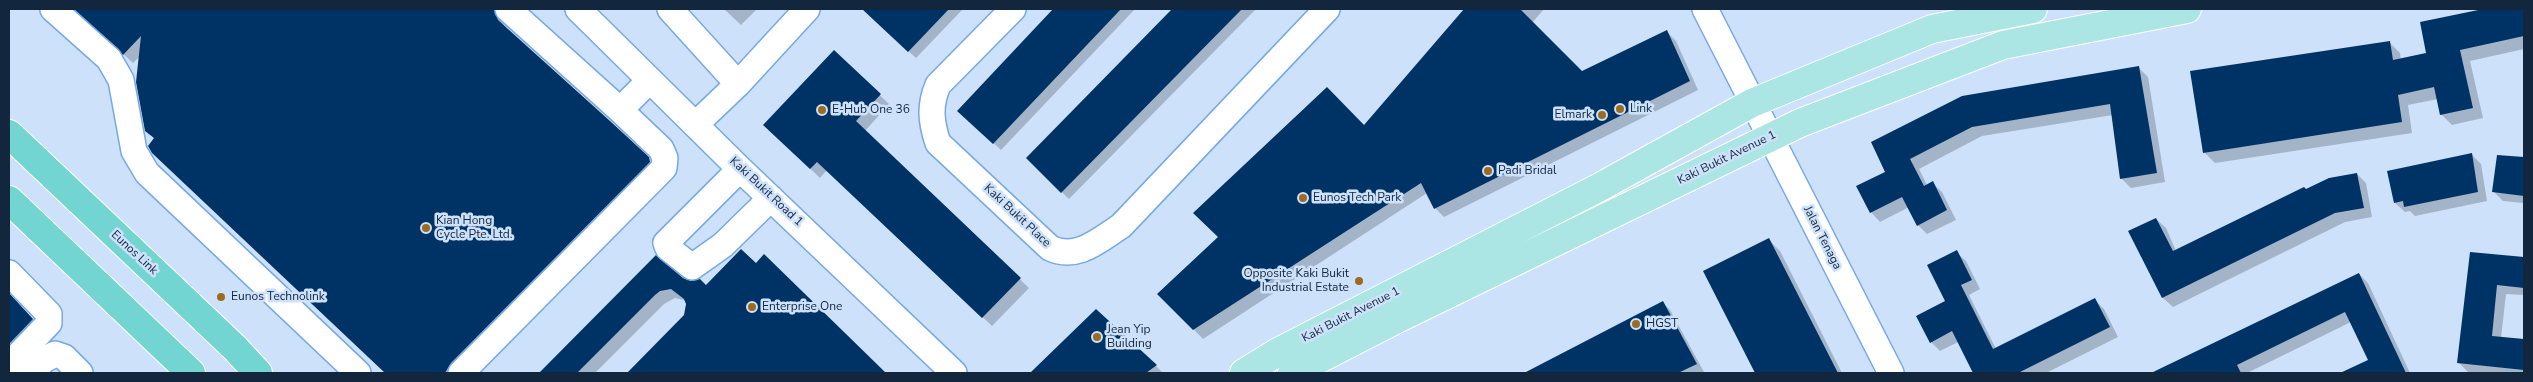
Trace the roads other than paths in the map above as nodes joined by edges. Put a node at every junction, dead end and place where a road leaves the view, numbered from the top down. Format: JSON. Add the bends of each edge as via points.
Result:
{"nodes":[{"id":1,"x":54,"y":9,"type":"edge"},
{"id":2,"x":508,"y":9,"type":"edge"},
{"id":3,"x":578,"y":9,"type":"edge"},
{"id":4,"x":670,"y":9,"type":"edge"},
{"id":5,"x":807,"y":9,"type":"edge"},
{"id":6,"x":1013,"y":9,"type":"edge"},
{"id":7,"x":1327,"y":9,"type":"edge"},
{"id":8,"x":1705,"y":9,"type":"edge"},
{"id":9,"x":2033,"y":9,"type":"edge"},
{"id":10,"x":2187,"y":9,"type":"edge"},
{"id":11,"x":650,"y":80,"type":"junction"},
{"id":12,"x":738,"y":84,"type":"junction"},
{"id":13,"x":1752,"y":103,"type":"junction"},
{"id":14,"x":620,"y":110,"type":"junction"},
{"id":15,"x":696,"y":124,"type":"junction"},
{"id":16,"x":9,"y":134,"type":"edge"},
{"id":17,"x":1770,"y":137,"type":"junction"},
{"id":18,"x":740,"y":169,"type":"junction"},
{"id":19,"x":771,"y":198,"type":"junction"},
{"id":20,"x":9,"y":200,"type":"edge"},
{"id":21,"x":9,"y":273,"type":"edge"},
{"id":22,"x":9,"y":365,"type":"edge"},
{"id":23,"x":31,"y":373,"type":"edge"},
{"id":24,"x":80,"y":373,"type":"edge"},
{"id":25,"x":191,"y":373,"type":"edge"},
{"id":26,"x":258,"y":373,"type":"edge"},
{"id":27,"x":358,"y":373,"type":"edge"},
{"id":28,"x":461,"y":373,"type":"edge"},
{"id":29,"x":954,"y":373,"type":"edge"},
{"id":30,"x":1244,"y":373,"type":"edge"},
{"id":31,"x":1292,"y":373,"type":"edge"},
{"id":32,"x":1891,"y":373,"type":"edge"}],
"edges":[{"from":1,"to":27,"type":"street","via":[[113,66],[120,80],[134,151],[147,173]]},
{"from":2,"to":14,"type":"street"},
{"from":3,"to":11,"type":"street","name":"Kaki Bukit Road 1"},
{"from":4,"to":12,"type":"street"},
{"from":5,"to":12,"type":"street"},
{"from":6,"to":7,"type":"street","name":"Kaki Bukit Place","via":[[938,85],[932,98],[932,125],[938,143],[1050,248],[1071,254],[1088,248],[1120,226]]},
{"from":8,"to":13,"type":"street","name":"Jalan Tenaga"},
{"from":9,"to":13,"type":"main road","name":"Kaki Bukit Avenue 1","via":[[1932,29]]},
{"from":10,"to":17,"type":"main road","name":"Kaki Bukit Avenue 1","via":[[2003,45]]},
{"from":11,"to":14,"type":"street"},
{"from":11,"to":15,"type":"street","name":"Kaki Bukit Road 1"},
{"from":12,"to":15,"type":"street"},
{"from":13,"to":17,"type":"street","name":"Jalan Tenaga"},
{"from":13,"to":30,"type":"main road","name":"Kaki Bukit Avenue 1","via":[[1600,186],[1278,352]]},
{"from":14,"to":28,"type":"street","via":[[662,149],[664,168]]},
{"from":15,"to":18,"type":"street","name":"Kaki Bukit Road 1"},
{"from":16,"to":26,"type":"highway","name":"Eunos Link"},
{"from":17,"to":31,"type":"main road","name":"Kaki Bukit Avenue 1"},
{"from":17,"to":32,"type":"street","name":"Jalan Tenaga"},
{"from":18,"to":19,"type":"street","name":"Kaki Bukit Road 1"},
{"from":18,"to":19,"type":"street","via":[[666,243],[668,248],[692,267],[723,245]]},
{"from":19,"to":29,"type":"street","name":"Kaki Bukit Road 1"},
{"from":20,"to":25,"type":"highway"},
{"from":21,"to":22,"type":"street","via":[[49,314],[49,323]]},
{"from":23,"to":24,"type":"street","via":[[55,354],[64,357]]}]}
